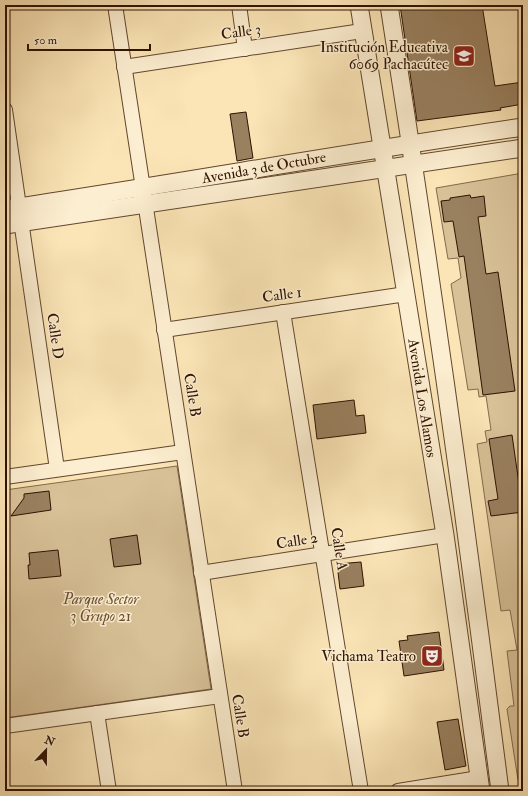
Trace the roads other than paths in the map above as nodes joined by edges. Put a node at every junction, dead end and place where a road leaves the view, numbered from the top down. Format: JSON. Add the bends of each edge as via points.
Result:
{"nodes":[{"id":1,"x":115,"y":5,"type":"edge"},
{"id":2,"x":239,"y":5,"type":"edge"},
{"id":3,"x":359,"y":5,"type":"edge"},
{"id":4,"x":389,"y":5,"type":"edge"},
{"id":5,"x":362,"y":31,"type":"junction"},
{"id":6,"x":245,"y":49,"type":"junction"},
{"id":7,"x":124,"y":66,"type":"junction"},
{"id":8,"x":5,"y":110,"type":"edge"},
{"id":9,"x":523,"y":127,"type":"edge"},
{"id":10,"x":411,"y":143,"type":"junction"},
{"id":11,"x":381,"y":148,"type":"junction"},
{"id":12,"x":523,"y":148,"type":"edge"},
{"id":13,"x":414,"y":164,"type":"junction"},
{"id":14,"x":385,"y":168,"type":"junction"},
{"id":15,"x":144,"y":196,"type":"junction"},
{"id":16,"x":13,"y":216,"type":"edge"},
{"id":17,"x":406,"y":294,"type":"junction"},
{"id":18,"x":283,"y":312,"type":"junction"},
{"id":19,"x":164,"y":330,"type":"junction"},
{"id":20,"x":183,"y":452,"type":"junction"},
{"id":21,"x":57,"y":469,"type":"junction"},
{"id":22,"x":5,"y":477,"type":"edge"},
{"id":23,"x":445,"y":535,"type":"junction"},
{"id":24,"x":322,"y":554,"type":"junction"},
{"id":25,"x":201,"y":573,"type":"junction"},
{"id":26,"x":220,"y":696,"type":"junction"},
{"id":27,"x":97,"y":713,"type":"junction"},
{"id":28,"x":5,"y":726,"type":"edge"},
{"id":29,"x":496,"y":756,"type":"junction"},
{"id":30,"x":477,"y":758,"type":"junction"},
{"id":31,"x":480,"y":784,"type":"edge"},
{"id":32,"x":109,"y":791,"type":"edge"},
{"id":33,"x":235,"y":791,"type":"edge"},
{"id":34,"x":361,"y":791,"type":"edge"},
{"id":35,"x":398,"y":791,"type":"edge"},
{"id":36,"x":500,"y":791,"type":"edge"}],
"edges":[{"from":1,"to":7,"type":"street","name":"Calle B"},
{"from":2,"to":6,"type":"street"},
{"from":3,"to":5,"type":"street","name":"Avenida Los Alamos"},
{"from":4,"to":10,"type":"street","name":"Avenida Los Alamos"},
{"from":5,"to":6,"type":"street","name":"Calle 3"},
{"from":5,"to":11,"type":"street","name":"Avenida Los Alamos"},
{"from":6,"to":7,"type":"street","name":"Calle 3"},
{"from":7,"to":15,"type":"street","name":"Calle B"},
{"from":8,"to":16,"type":"street","name":"Calle D"},
{"from":9,"to":10,"type":"street","name":"Avenida 3 de Octubre"},
{"from":10,"to":11,"type":"street","name":"Avenida 3 de Octubre"},
{"from":10,"to":13,"type":"street","name":"Avenida Los Alamos"},
{"from":11,"to":14,"type":"street","name":"Avenida Los Alamos"},
{"from":11,"to":15,"type":"street","name":"Avenida 3 de Octubre"},
{"from":12,"to":13,"type":"street","name":"Avenida 3 de Octubre"},
{"from":13,"to":14,"type":"street","name":"Avenida 3 de Octubre"},
{"from":13,"to":29,"type":"street","name":"Avenida Los Alamos"},
{"from":14,"to":15,"type":"street","name":"Avenida 3 de Octubre"},
{"from":14,"to":17,"type":"street","name":"Avenida Los Alamos"},
{"from":15,"to":16,"type":"street","name":"Avenida 3 de Octubre"},
{"from":15,"to":19,"type":"street","name":"Calle B"},
{"from":16,"to":21,"type":"street","name":"Calle D"},
{"from":17,"to":18,"type":"street","name":"Calle 1"},
{"from":17,"to":23,"type":"street","name":"Avenida Los Alamos"},
{"from":18,"to":19,"type":"street","name":"Calle 1"},
{"from":18,"to":24,"type":"street","name":"Calle A"},
{"from":19,"to":20,"type":"street","name":"Calle B"},
{"from":20,"to":21,"type":"street"},
{"from":20,"to":25,"type":"street","name":"Calle B"},
{"from":21,"to":22,"type":"street"},
{"from":23,"to":24,"type":"street","name":"Calle 2"},
{"from":23,"to":30,"type":"street","name":"Avenida Los Alamos"},
{"from":24,"to":25,"type":"street","name":"Calle 2"},
{"from":24,"to":34,"type":"street","name":"Calle A"},
{"from":25,"to":26,"type":"street","name":"Calle B"},
{"from":26,"to":27,"type":"street"},
{"from":26,"to":33,"type":"street","name":"Calle B"},
{"from":27,"to":28,"type":"street"},
{"from":27,"to":32,"type":"street"},
{"from":29,"to":30,"type":"street"},
{"from":29,"to":36,"type":"street","name":"Avenida Los Alamos"},
{"from":30,"to":31,"type":"street","name":"Avenida Los Alamos"},
{"from":31,"to":35,"type":"street"}]}
